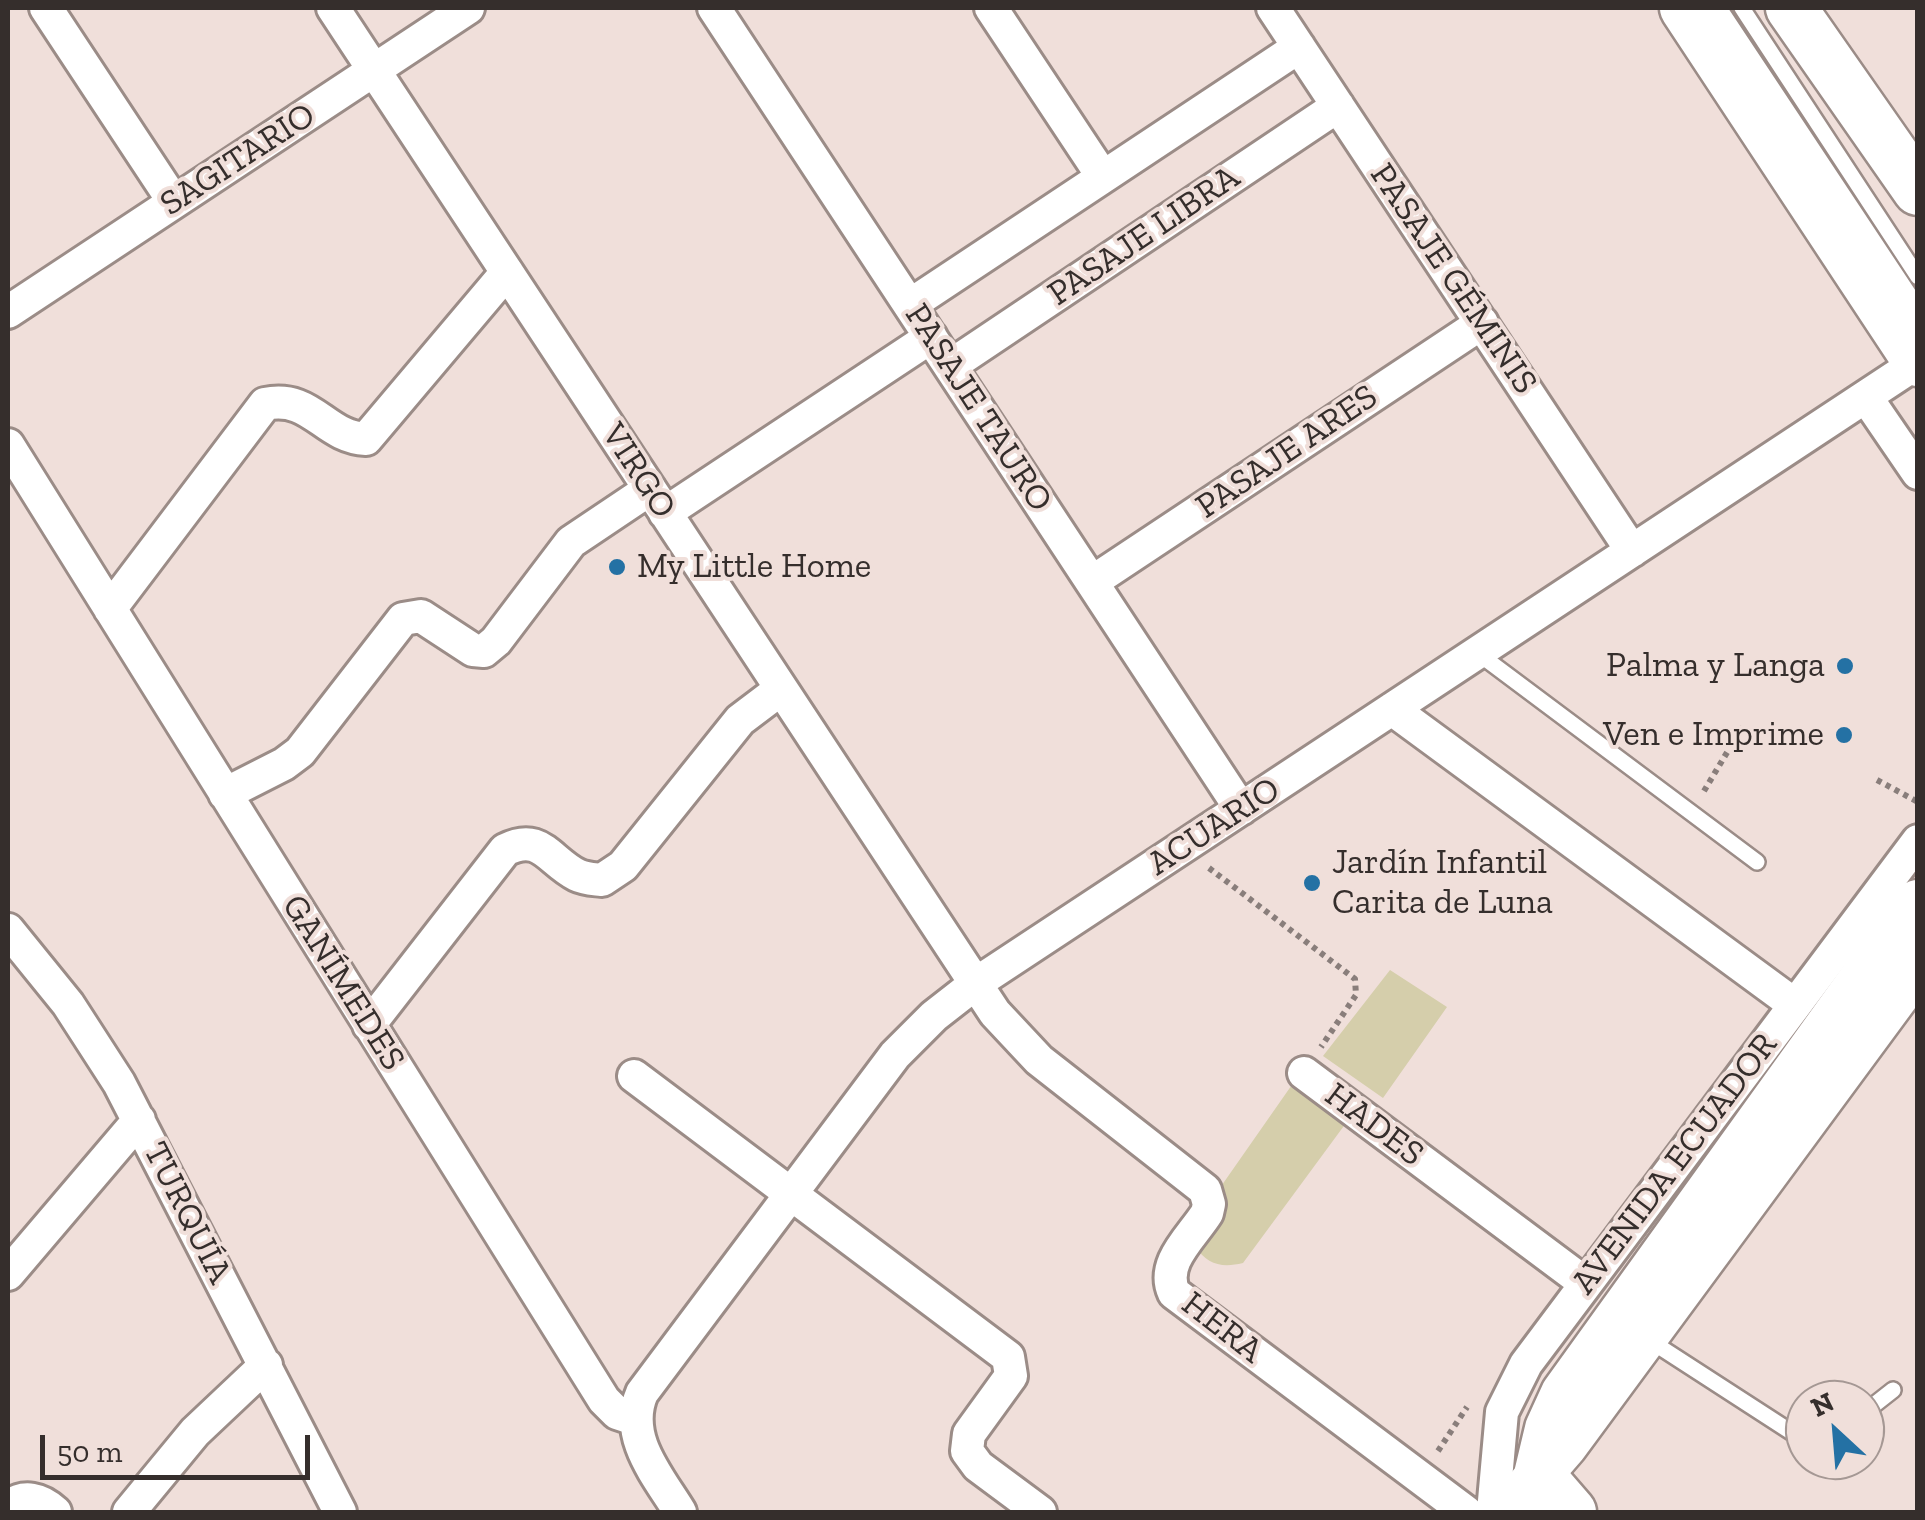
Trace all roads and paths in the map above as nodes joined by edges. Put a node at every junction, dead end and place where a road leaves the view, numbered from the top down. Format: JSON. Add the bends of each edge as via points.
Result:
{"nodes":[{"id":1,"x":46,"y":8,"type":"edge"},
{"id":2,"x":334,"y":8,"type":"edge"},
{"id":3,"x":468,"y":8,"type":"edge"},
{"id":4,"x":714,"y":8,"type":"edge"},
{"id":5,"x":992,"y":8,"type":"edge"},
{"id":6,"x":1273,"y":8,"type":"edge"},
{"id":7,"x":1685,"y":8,"type":"edge"},
{"id":8,"x":1719,"y":8,"type":"edge"},
{"id":9,"x":1742,"y":8,"type":"edge"},
{"id":10,"x":1791,"y":8,"type":"edge"},
{"id":11,"x":1299,"y":47,"type":"junction"},
{"id":12,"x":374,"y":69,"type":"junction"},
{"id":13,"x":1338,"y":106,"type":"junction"},
{"id":14,"x":1103,"y":177,"type":"junction"},
{"id":15,"x":1918,"y":190,"type":"edge"},
{"id":16,"x":174,"y":202,"type":"junction"},
{"id":17,"x":507,"y":272,"type":"junction"},
{"id":18,"x":1918,"y":277,"type":"edge"},
{"id":19,"x":910,"y":305,"type":"junction"},
{"id":20,"x":1918,"y":308,"type":"edge"},
{"id":21,"x":8,"y":312,"type":"edge"},
{"id":22,"x":1482,"y":322,"type":"junction"},
{"id":23,"x":931,"y":337,"type":"junction"},
{"id":24,"x":1918,"y":362,"type":"edge"},
{"id":25,"x":950,"y":366,"type":"junction"},
{"id":26,"x":1866,"y":397,"type":"junction"},
{"id":27,"x":8,"y":444,"type":"edge"},
{"id":28,"x":1918,"y":473,"type":"edge"},
{"id":29,"x":658,"y":501,"type":"junction"},
{"id":30,"x":1632,"y":551,"type":"junction"},
{"id":31,"x":1092,"y":582,"type":"junction"},
{"id":32,"x":110,"y":609,"type":"junction"},
{"id":33,"x":1479,"y":654,"type":"junction"},
{"id":34,"x":781,"y":689,"type":"junction"},
{"id":35,"x":1392,"y":709,"type":"junction"},
{"id":36,"x":1744,"y":724,"type":"dead end"},
{"id":37,"x":1877,"y":780,"type":"dead end"},
{"id":38,"x":225,"y":794,"type":"junction"},
{"id":39,"x":1918,"y":802,"type":"edge"},
{"id":40,"x":1241,"y":809,"type":"junction"},
{"id":41,"x":1691,"y":813,"type":"junction"},
{"id":42,"x":1918,"y":841,"type":"edge"},
{"id":43,"x":1756,"y":862,"type":"dead end"},
{"id":44,"x":1208,"y":868,"type":"dead end"},
{"id":45,"x":1918,"y":905,"type":"edge"},
{"id":46,"x":8,"y":930,"type":"edge"},
{"id":47,"x":1918,"y":966,"type":"edge"},
{"id":48,"x":975,"y":984,"type":"junction"},
{"id":49,"x":1795,"y":1005,"type":"junction"},
{"id":50,"x":369,"y":1025,"type":"junction"},
{"id":51,"x":1304,"y":1072,"type":"joint"},
{"id":52,"x":634,"y":1076,"type":"dead end"},
{"id":53,"x":139,"y":1120,"type":"junction"},
{"id":54,"x":791,"y":1193,"type":"junction"},
{"id":55,"x":8,"y":1274,"type":"edge"},
{"id":56,"x":1586,"y":1283,"type":"junction"},
{"id":57,"x":1644,"y":1337,"type":"junction"},
{"id":58,"x":266,"y":1366,"type":"junction"},
{"id":59,"x":1893,"y":1390,"type":"dead end"},
{"id":60,"x":1885,"y":1396,"type":"edge"},
{"id":61,"x":635,"y":1419,"type":"junction"},
{"id":62,"x":1785,"y":1428,"type":"edge"},
{"id":63,"x":1539,"y":1474,"type":"junction"},
{"id":64,"x":8,"y":1508,"type":"edge"},
{"id":65,"x":55,"y":1512,"type":"edge"},
{"id":66,"x":129,"y":1512,"type":"edge"},
{"id":67,"x":340,"y":1512,"type":"edge"},
{"id":68,"x":680,"y":1512,"type":"edge"},
{"id":69,"x":1040,"y":1512,"type":"edge"},
{"id":70,"x":1466,"y":1512,"type":"edge"},
{"id":71,"x":1493,"y":1512,"type":"edge"},
{"id":72,"x":1507,"y":1512,"type":"edge"},
{"id":73,"x":1570,"y":1512,"type":"edge"}],
"edges":[{"from":1,"to":16,"type":"street"},
{"from":2,"to":12,"type":"street","name":"VIRGO"},
{"from":3,"to":12,"type":"street","name":"SAGITARIO"},
{"from":4,"to":19,"type":"street","name":"PASAJE TAURO"},
{"from":5,"to":14,"type":"street"},
{"from":6,"to":11,"type":"street","name":"PASAJE GÉMINIS"},
{"from":7,"to":24,"type":"main road"},
{"from":8,"to":20,"type":"lane"},
{"from":9,"to":18,"type":"lane"},
{"from":10,"to":15,"type":"main road"},
{"from":11,"to":13,"type":"street","name":"PASAJE GÉMINIS"},
{"from":11,"to":14,"type":"street","name":"PASAJE LIBRA"},
{"from":12,"to":16,"type":"street","name":"SAGITARIO"},
{"from":12,"to":17,"type":"street","name":"VIRGO"},
{"from":13,"to":22,"type":"street","name":"PASAJE GÉMINIS"},
{"from":13,"to":25,"type":"street","name":"PASAJE LIBRA"},
{"from":14,"to":19,"type":"street","name":"PASAJE LIBRA"},
{"from":16,"to":21,"type":"street","name":"SAGITARIO"},
{"from":17,"to":29,"type":"street","name":"VIRGO"},
{"from":17,"to":32,"type":"street","via":[[366,439],[350,438],[286,400],[266,404]]},
{"from":19,"to":23,"type":"street","name":"PASAJE TAURO"},
{"from":22,"to":30,"type":"street","name":"PASAJE GÉMINIS"},
{"from":22,"to":31,"type":"street","name":"PASAJE ARES"},
{"from":23,"to":25,"type":"street","name":"PASAJE TAURO"},
{"from":23,"to":29,"type":"street"},
{"from":24,"to":26,"type":"street","name":"ACUARIO"},
{"from":25,"to":31,"type":"street","name":"PASAJE TAURO"},
{"from":26,"to":28,"type":"street"},
{"from":26,"to":30,"type":"street","name":"ACUARIO"},
{"from":27,"to":32,"type":"street","name":"GANÍMEDES"},
{"from":29,"to":34,"type":"street","name":"VIRGO"},
{"from":29,"to":38,"type":"street","via":[[570,542],[484,651],[420,616],[403,619],[300,752]]},
{"from":30,"to":33,"type":"street","name":"ACUARIO"},
{"from":31,"to":40,"type":"street","name":"PASAJE TAURO"},
{"from":32,"to":38,"type":"street","name":"GANÍMEDES"},
{"from":33,"to":35,"type":"street","name":"ACUARIO"},
{"from":33,"to":41,"type":"lane"},
{"from":34,"to":48,"type":"street","name":"VIRGO"},
{"from":34,"to":50,"type":"street","via":[[740,720],[623,866],[602,880],[580,878],[536,844],[504,850]]},
{"from":35,"to":40,"type":"street","name":"ACUARIO"},
{"from":35,"to":49,"type":"street"},
{"from":36,"to":41,"type":"path"},
{"from":37,"to":39,"type":"path"},
{"from":38,"to":50,"type":"street","name":"GANÍMEDES"},
{"from":40,"to":48,"type":"street","name":"ACUARIO"},
{"from":41,"to":43,"type":"lane"},
{"from":42,"to":49,"type":"street","name":"AVENIDA ECUADOR"},
{"from":44,"to":51,"type":"path","name":"HADES","via":[[1358,984]]},
{"from":45,"to":63,"type":"main road","name":"AVENIDA ECUADOR","via":[[1566,1394]]},
{"from":46,"to":53,"type":"street","name":"TURQUÍA","via":[[68,1004]]},
{"from":47,"to":57,"type":"main road","name":"AVENIDA ECUADOR"},
{"from":48,"to":54,"type":"street","name":"ACUARIO","via":[[896,1055]]},
{"from":48,"to":70,"type":"street","name":"HERA","via":[[1039,1060],[1205,1190],[1208,1213],[1172,1265],[1174,1293]]},
{"from":49,"to":56,"type":"street","name":"AVENIDA ECUADOR"},
{"from":50,"to":61,"type":"street","name":"GANÍMEDES","via":[[604,1400]]},
{"from":51,"to":56,"type":"street","name":"HADES"},
{"from":52,"to":54,"type":"street"},
{"from":53,"to":55,"type":"street"},
{"from":53,"to":58,"type":"street","name":"TURQUÍA"},
{"from":54,"to":61,"type":"street","name":"ACUARIO","via":[[648,1382]]},
{"from":54,"to":69,"type":"street","via":[[1008,1357],[1011,1376],[970,1434],[967,1451]]},
{"from":56,"to":71,"type":"street","name":"AVENIDA ECUADOR","via":[[1510,1390]]},
{"from":57,"to":62,"type":"lane"},
{"from":57,"to":63,"type":"main road","name":"AVENIDA ECUADOR"},
{"from":58,"to":66,"type":"street","via":[[195,1432]]},
{"from":58,"to":67,"type":"street","name":"TURQUÍA"},
{"from":59,"to":60,"type":"lane"},
{"from":61,"to":68,"type":"street","via":[[643,1450]]},
{"from":63,"to":72,"type":"main road","name":"AVENIDA ECUADOR"},
{"from":63,"to":73,"type":"main road"},
{"from":64,"to":65,"type":"street","via":[[28,1498]]}]}
